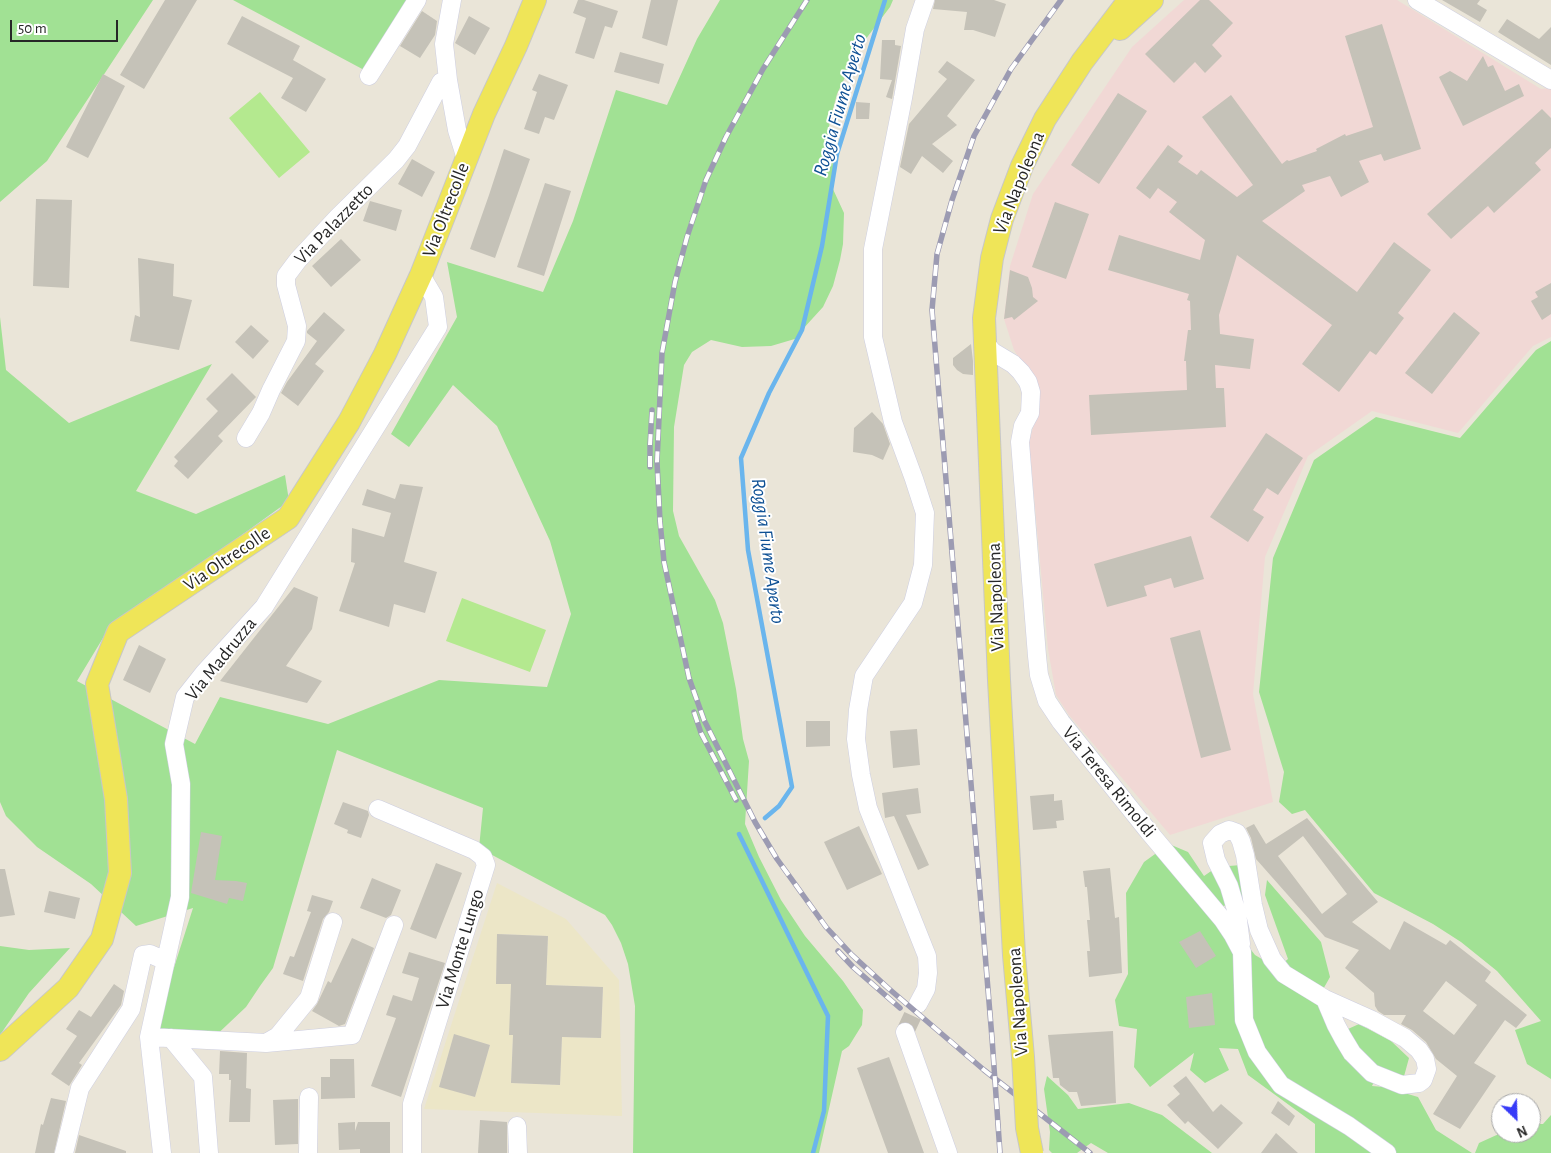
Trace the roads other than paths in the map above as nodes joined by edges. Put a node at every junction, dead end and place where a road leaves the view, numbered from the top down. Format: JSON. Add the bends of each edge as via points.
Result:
{"nodes":[{"id":1,"x":417,"y":0,"type":"edge"},
{"id":2,"x":452,"y":0,"type":"edge"},
{"id":3,"x":535,"y":0,"type":"edge"},
{"id":4,"x":547,"y":0,"type":"edge"},
{"id":5,"x":925,"y":0,"type":"edge"},
{"id":6,"x":1129,"y":0,"type":"edge"},
{"id":7,"x":1134,"y":0,"type":"edge"},
{"id":8,"x":1152,"y":0,"type":"edge"},
{"id":9,"x":1417,"y":0,"type":"edge"},
{"id":10,"x":516,"y":46,"type":"junction"},
{"id":11,"x":1082,"y":62,"type":"junction"},
{"id":12,"x":369,"y":76,"type":"dead end"},
{"id":13,"x":448,"y":80,"type":"junction"},
{"id":14,"x":1551,"y":80,"type":"edge"},
{"id":15,"x":466,"y":159,"type":"junction"},
{"id":16,"x":420,"y":274,"type":"junction"},
{"id":17,"x":984,"y":343,"type":"junction"},
{"id":18,"x":246,"y":438,"type":"dead end"},
{"id":19,"x":378,"y":809,"type":"dead end"},
{"id":20,"x":333,"y":922,"type":"dead end"},
{"id":21,"x":394,"y":925,"type":"dead end"},
{"id":22,"x":1242,"y":952,"type":"junction"},
{"id":23,"x":166,"y":961,"type":"junction"},
{"id":24,"x":1325,"y":999,"type":"junction"},
{"id":25,"x":918,"y":1004,"type":"tunnel mouth"},
{"id":26,"x":905,"y":1032,"type":"tunnel mouth"},
{"id":27,"x":149,"y":1037,"type":"junction"},
{"id":28,"x":171,"y":1038,"type":"junction"},
{"id":29,"x":266,"y":1044,"type":"junction"},
{"id":30,"x":1,"y":1047,"type":"edge"},
{"id":31,"x":309,"y":1097,"type":"dead end"},
{"id":32,"x":517,"y":1126,"type":"dead end"},
{"id":33,"x":64,"y":1153,"type":"edge"},
{"id":34,"x":162,"y":1153,"type":"edge"},
{"id":35,"x":209,"y":1153,"type":"edge"},
{"id":36,"x":308,"y":1153,"type":"edge"},
{"id":37,"x":412,"y":1153,"type":"edge"},
{"id":38,"x":518,"y":1153,"type":"edge"},
{"id":39,"x":948,"y":1153,"type":"edge"},
{"id":40,"x":1032,"y":1153,"type":"edge"},
{"id":41,"x":1387,"y":1153,"type":"edge"}],
"edges":[{"from":1,"to":12,"type":"street"},
{"from":2,"to":13,"type":"street","via":[[444,44]]},
{"from":3,"to":10,"type":"main road","name":"Via Oltrecolle"},
{"from":4,"to":10,"type":"main road","name":"Via Oltrecolle"},
{"from":5,"to":25,"type":"street","via":[[915,29],[873,249],[873,337],[892,422],[925,513],[923,565],[913,603],[864,676],[856,739],[868,808],[927,956],[926,989]]},
{"from":6,"to":11,"type":"main road","name":"Via Napoleona"},
{"from":7,"to":11,"type":"main road","name":"Via Napoleona","via":[[1132,10]]},
{"from":8,"to":11,"type":"main road","name":"Via Napoleona"},
{"from":9,"to":14,"type":"street"},
{"from":10,"to":15,"type":"main road","name":"Via Oltrecolle"},
{"from":11,"to":17,"type":"main road","name":"Via Napoleona","via":[[1046,119],[1022,166],[1002,219],[992,258]]},
{"from":13,"to":15,"type":"street"},
{"from":13,"to":18,"type":"street","name":"Via Palazzetto","via":[[441,82],[407,146],[396,160],[331,224],[286,276],[296,341],[262,413]]},
{"from":15,"to":16,"type":"main road","name":"Via Oltrecolle"},
{"from":16,"to":23,"type":"street","name":"Via Madruzza","via":[[434,297],[438,327],[264,607],[185,697],[174,744],[181,784],[180,897]]},
{"from":16,"to":30,"type":"main road","name":"Via Oltrecolle","via":[[385,354],[349,422],[288,518],[118,632],[97,684],[116,799],[120,874],[102,939],[68,988]]},
{"from":17,"to":22,"type":"street","name":"Via Teresa Rimoldi","via":[[1021,372],[1031,392],[1030,413],[1020,442],[1036,647],[1039,675],[1047,701],[1078,744],[1223,920]]},
{"from":17,"to":40,"type":"main road","name":"Via Napoleona","bridge":true,"via":[[1014,955],[1027,1128]]},
{"from":19,"to":37,"type":"street","name":"Via Monte Lungo","via":[[474,850],[483,857],[486,865],[412,1104]]},
{"from":20,"to":29,"type":"street","via":[[309,998],[278,1036]]},
{"from":21,"to":29,"type":"street","via":[[352,1035]]},
{"from":22,"to":24,"type":"street","via":[[1237,913],[1212,843],[1229,830],[1237,833],[1246,855],[1259,930],[1272,958],[1284,974]]},
{"from":22,"to":41,"type":"street","name":"Via Teresa Rimoldi","via":[[1244,1020],[1257,1052],[1280,1085]]},
{"from":23,"to":27,"type":"street","name":"Via Madruzza"},
{"from":23,"to":33,"type":"street","via":[[150,954],[143,956],[131,1009],[80,1088]]},
{"from":24,"to":24,"type":"street","via":[[1336,1026],[1363,1065],[1384,1079],[1402,1085],[1419,1084],[1423,1080],[1427,1069],[1425,1059],[1412,1044],[1388,1028]]},
{"from":26,"to":39,"type":"street"},
{"from":27,"to":28,"type":"street"},
{"from":27,"to":34,"type":"street","name":"Via Madruzza"},
{"from":28,"to":29,"type":"street"},
{"from":28,"to":35,"type":"street","via":[[204,1077]]},
{"from":31,"to":36,"type":"street"},
{"from":32,"to":38,"type":"street"}]}
